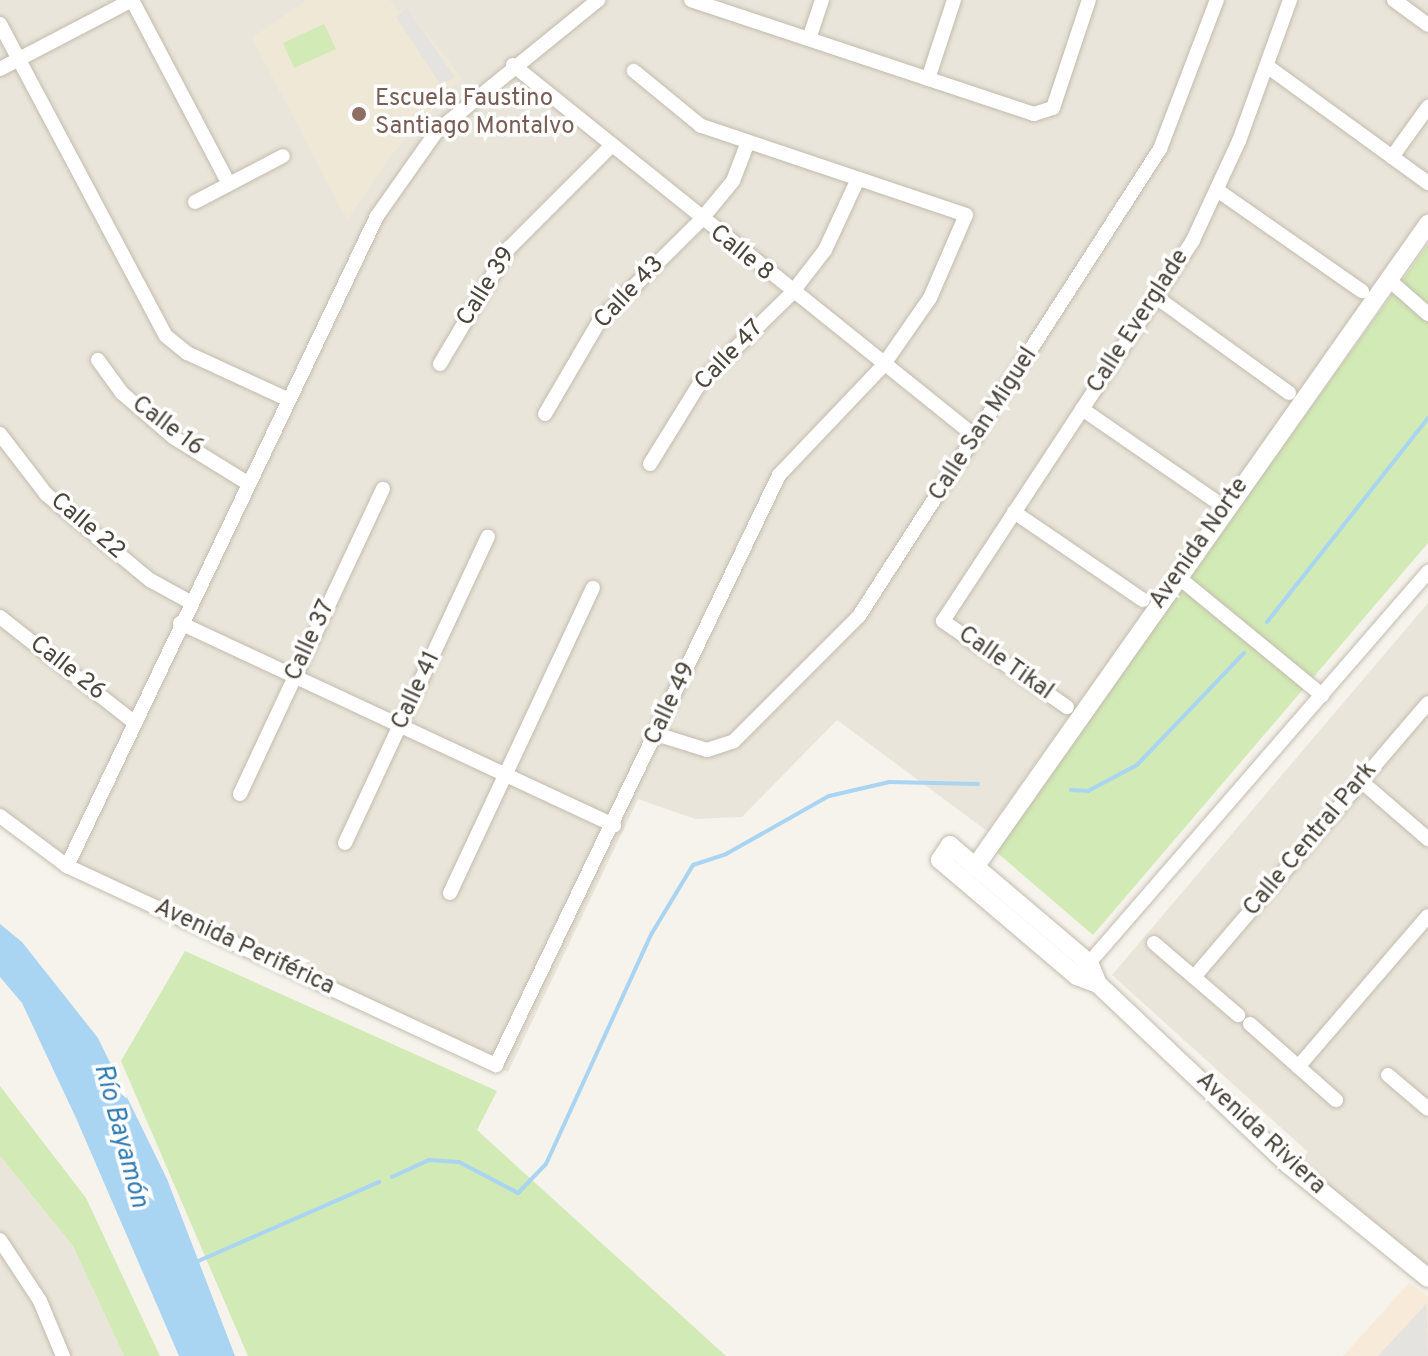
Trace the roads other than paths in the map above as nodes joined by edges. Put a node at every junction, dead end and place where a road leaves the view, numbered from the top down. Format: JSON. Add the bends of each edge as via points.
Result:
{"nodes":[{"id":1,"x":132,"y":0,"type":"edge"},
{"id":2,"x":598,"y":0,"type":"edge"},
{"id":3,"x":691,"y":0,"type":"edge"},
{"id":4,"x":822,"y":0,"type":"edge"},
{"id":5,"x":954,"y":0,"type":"edge"},
{"id":6,"x":1089,"y":0,"type":"edge"},
{"id":7,"x":1217,"y":0,"type":"edge"},
{"id":8,"x":1290,"y":0,"type":"edge"},
{"id":9,"x":1394,"y":0,"type":"edge"},
{"id":10,"x":0,"y":24,"type":"edge"},
{"id":11,"x":1428,"y":25,"type":"edge"},
{"id":12,"x":809,"y":39,"type":"junction"},
{"id":13,"x":19,"y":60,"type":"junction"},
{"id":14,"x":513,"y":65,"type":"junction"},
{"id":15,"x":1267,"y":66,"type":"junction"},
{"id":16,"x":0,"y":69,"type":"edge"},
{"id":17,"x":634,"y":71,"type":"dead end"},
{"id":18,"x":928,"y":79,"type":"junction"},
{"id":19,"x":1428,"y":107,"type":"edge"},
{"id":20,"x":748,"y":142,"type":"junction"},
{"id":21,"x":609,"y":148,"type":"junction"},
{"id":22,"x":283,"y":156,"type":"dead end"},
{"id":23,"x":1392,"y":157,"type":"junction"},
{"id":24,"x":858,"y":179,"type":"junction"},
{"id":25,"x":1428,"y":183,"type":"edge"},
{"id":26,"x":229,"y":184,"type":"junction"},
{"id":27,"x":1217,"y":190,"type":"junction"},
{"id":28,"x":195,"y":202,"type":"dead end"},
{"id":29,"x":700,"y":221,"type":"junction"},
{"id":30,"x":1428,"y":224,"type":"edge"},
{"id":31,"x":1388,"y":279,"type":"junction"},
{"id":32,"x":1362,"y":291,"type":"dead end"},
{"id":33,"x":791,"y":294,"type":"junction"},
{"id":34,"x":1156,"y":297,"type":"junction"},
{"id":35,"x":1428,"y":314,"type":"edge"},
{"id":36,"x":98,"y":360,"type":"dead end"},
{"id":37,"x":440,"y":364,"type":"dead end"},
{"id":38,"x":882,"y":367,"type":"junction"},
{"id":39,"x":1289,"y":393,"type":"dead end"},
{"id":40,"x":285,"y":398,"type":"junction"},
{"id":41,"x":1082,"y":409,"type":"junction"},
{"id":42,"x":545,"y":414,"type":"dead end"},
{"id":43,"x":0,"y":434,"type":"edge"},
{"id":44,"x":976,"y":437,"type":"junction"},
{"id":45,"x":650,"y":464,"type":"dead end"},
{"id":46,"x":246,"y":482,"type":"junction"},
{"id":47,"x":383,"y":489,"type":"dead end"},
{"id":48,"x":1214,"y":500,"type":"dead end"},
{"id":49,"x":1014,"y":512,"type":"junction"},
{"id":50,"x":488,"y":537,"type":"dead end"},
{"id":51,"x":1428,"y":572,"type":"edge"},
{"id":52,"x":1177,"y":576,"type":"junction"},
{"id":53,"x":593,"y":588,"type":"dead end"},
{"id":54,"x":1143,"y":600,"type":"dead end"},
{"id":55,"x":190,"y":602,"type":"junction"},
{"id":56,"x":0,"y":617,"type":"edge"},
{"id":57,"x":943,"y":621,"type":"joint"},
{"id":58,"x":180,"y":623,"type":"junction"},
{"id":59,"x":295,"y":677,"type":"junction"},
{"id":60,"x":1322,"y":695,"type":"junction"},
{"id":61,"x":1428,"y":703,"type":"edge"},
{"id":62,"x":1067,"y":707,"type":"dead end"},
{"id":63,"x":134,"y":722,"type":"junction"},
{"id":64,"x":400,"y":726,"type":"junction"},
{"id":65,"x":656,"y":734,"type":"junction"},
{"id":66,"x":506,"y":776,"type":"junction"},
{"id":67,"x":1361,"y":781,"type":"junction"},
{"id":68,"x":240,"y":794,"type":"dead end"},
{"id":69,"x":0,"y":816,"type":"edge"},
{"id":70,"x":614,"y":825,"type":"junction"},
{"id":71,"x":1428,"y":839,"type":"edge"},
{"id":72,"x":345,"y":843,"type":"dead end"},
{"id":73,"x":67,"y":866,"type":"junction"},
{"id":74,"x":975,"y":867,"type":"junction"},
{"id":75,"x":450,"y":893,"type":"dead end"},
{"id":76,"x":1428,"y":916,"type":"edge"},
{"id":77,"x":1154,"y":943,"type":"dead end"},
{"id":78,"x":1083,"y":970,"type":"junction"},
{"id":79,"x":1194,"y":977,"type":"junction"},
{"id":80,"x":496,"y":1065,"type":"joint"},
{"id":81,"x":1298,"y":1067,"type":"junction"},
{"id":82,"x":1388,"y":1075,"type":"dead end"},
{"id":83,"x":1336,"y":1100,"type":"dead end"},
{"id":84,"x":1428,"y":1109,"type":"edge"},
{"id":85,"x":0,"y":1240,"type":"edge"},
{"id":86,"x":1428,"y":1278,"type":"edge"},
{"id":87,"x":63,"y":1356,"type":"edge"}],
"edges":[{"from":1,"to":13,"type":"street"},
{"from":1,"to":26,"type":"street"},
{"from":2,"to":14,"type":"street"},
{"from":3,"to":12,"type":"street"},
{"from":4,"to":12,"type":"street"},
{"from":5,"to":18,"type":"street"},
{"from":6,"to":18,"type":"street","via":[[1053,108],[1034,114]]},
{"from":7,"to":44,"type":"street","name":"Calle San Miguel","via":[[1160,149]]},
{"from":8,"to":15,"type":"street","name":"Calle Everglade"},
{"from":9,"to":11,"type":"street"},
{"from":10,"to":13,"type":"street"},
{"from":12,"to":18,"type":"street"},
{"from":13,"to":16,"type":"street"},
{"from":13,"to":40,"type":"street","via":[[166,336],[187,353]]},
{"from":14,"to":21,"type":"street","name":"Calle 8"},
{"from":14,"to":40,"type":"street","via":[[437,131],[377,216]]},
{"from":15,"to":23,"type":"street"},
{"from":15,"to":27,"type":"street","name":"Calle Everglade"},
{"from":17,"to":20,"type":"street","via":[[701,126]]},
{"from":19,"to":23,"type":"street"},
{"from":20,"to":24,"type":"street"},
{"from":20,"to":29,"type":"street","name":"Calle 43","via":[[733,181]]},
{"from":21,"to":29,"type":"street","name":"Calle 8"},
{"from":21,"to":37,"type":"street","name":"Calle 39","via":[[509,248]]},
{"from":22,"to":26,"type":"street"},
{"from":23,"to":25,"type":"street"},
{"from":24,"to":33,"type":"street","name":"Calle 47","via":[[825,250]]},
{"from":24,"to":38,"type":"street","name":"Calle 49","via":[[966,215],[930,298]]},
{"from":26,"to":28,"type":"street"},
{"from":27,"to":32,"type":"street"},
{"from":27,"to":34,"type":"street","name":"Calle Everglade"},
{"from":29,"to":33,"type":"street","name":"Calle 8"},
{"from":29,"to":42,"type":"street","name":"Calle 43","via":[[600,320]]},
{"from":30,"to":31,"type":"street","name":"Avenida Norte"},
{"from":31,"to":35,"type":"street"},
{"from":31,"to":52,"type":"street","name":"Avenida Norte"},
{"from":33,"to":38,"type":"street","name":"Calle 8"},
{"from":33,"to":45,"type":"street","name":"Calle 47","via":[[700,383]]},
{"from":34,"to":39,"type":"street"},
{"from":34,"to":41,"type":"street","name":"Calle Everglade"},
{"from":36,"to":46,"type":"street","name":"Calle 16","via":[[122,393],[173,437]]},
{"from":38,"to":44,"type":"street","name":"Calle 8"},
{"from":38,"to":65,"type":"street","name":"Calle 49","via":[[779,475]]},
{"from":40,"to":46,"type":"street"},
{"from":41,"to":48,"type":"street"},
{"from":41,"to":49,"type":"street","name":"Calle Everglade"},
{"from":43,"to":55,"type":"street","name":"Calle 22","via":[[46,494],[150,580]]},
{"from":44,"to":65,"type":"street","name":"Calle San Miguel","via":[[859,616],[734,741],[707,750]]},
{"from":46,"to":55,"type":"street"},
{"from":47,"to":59,"type":"street","name":"Calle 37"},
{"from":49,"to":54,"type":"street"},
{"from":49,"to":57,"type":"street","name":"Calle Everglade"},
{"from":50,"to":64,"type":"street","name":"Calle 41"},
{"from":51,"to":60,"type":"street"},
{"from":52,"to":60,"type":"street"},
{"from":52,"to":74,"type":"street","name":"Avenida Norte"},
{"from":53,"to":66,"type":"street"},
{"from":55,"to":58,"type":"street"},
{"from":56,"to":63,"type":"street","name":"Calle 26"},
{"from":57,"to":62,"type":"street","name":"Calle Tikal"},
{"from":58,"to":59,"type":"street"},
{"from":58,"to":63,"type":"street"},
{"from":59,"to":64,"type":"street"},
{"from":59,"to":68,"type":"street","name":"Calle 37"},
{"from":60,"to":78,"type":"street"},
{"from":61,"to":67,"type":"street","name":"Calle Central Park"},
{"from":63,"to":73,"type":"street"},
{"from":64,"to":66,"type":"street"},
{"from":64,"to":72,"type":"street","name":"Calle 41"},
{"from":65,"to":70,"type":"street","name":"Calle 49"},
{"from":66,"to":70,"type":"street"},
{"from":66,"to":75,"type":"street"},
{"from":67,"to":71,"type":"street"},
{"from":67,"to":79,"type":"street","name":"Calle Central Park"},
{"from":69,"to":73,"type":"street","name":"Avenida Periférica"},
{"from":70,"to":80,"type":"street","name":"Calle 49"},
{"from":73,"to":80,"type":"street","name":"Avenida Periférica"},
{"from":74,"to":78,"type":"street","name":"Avenida Riviera"},
{"from":74,"to":78,"type":"street","name":"Avenida Riviera","via":[[945,852]]},
{"from":76,"to":81,"type":"street"},
{"from":77,"to":79,"type":"street"},
{"from":78,"to":86,"type":"street","name":"Avenida Riviera","via":[[1289,1165]]},
{"from":79,"to":81,"type":"street"},
{"from":81,"to":83,"type":"street"},
{"from":82,"to":84,"type":"street"},
{"from":85,"to":87,"type":"street","via":[[40,1301]]}]}
